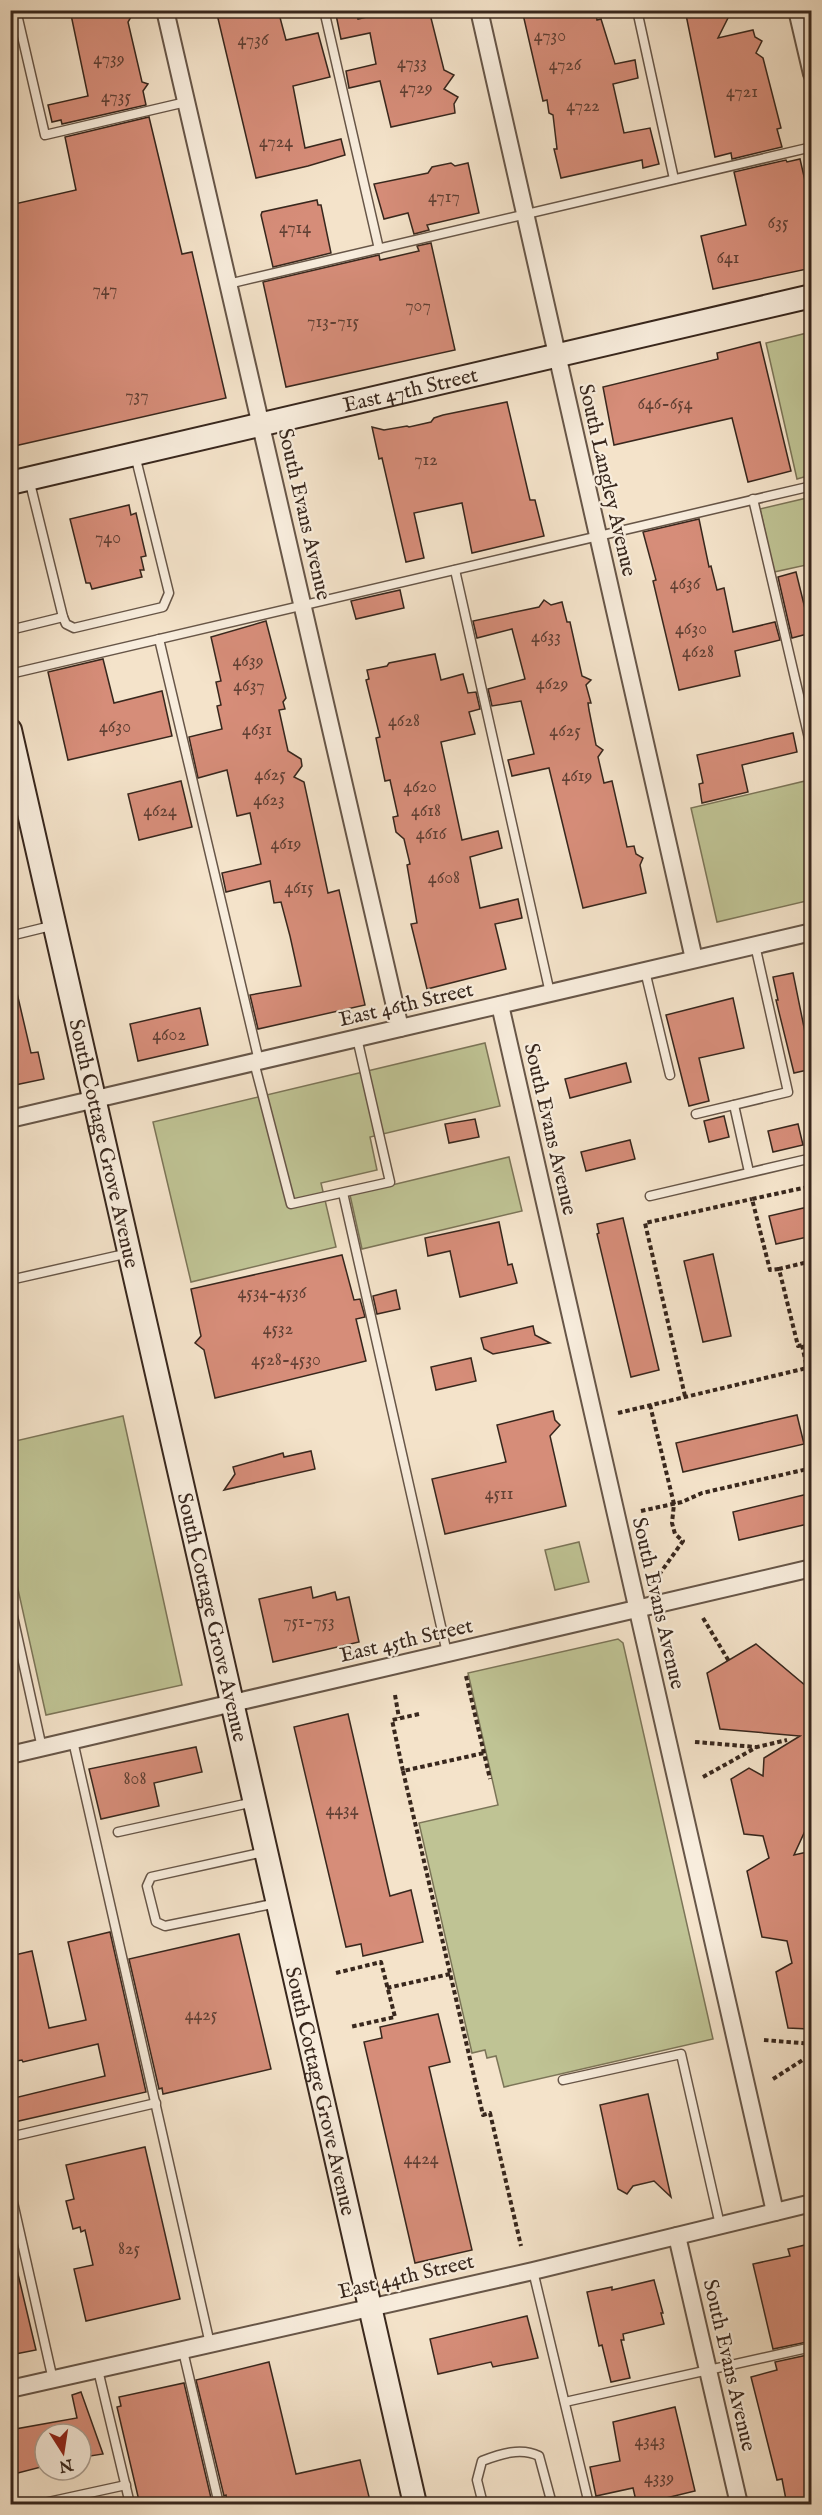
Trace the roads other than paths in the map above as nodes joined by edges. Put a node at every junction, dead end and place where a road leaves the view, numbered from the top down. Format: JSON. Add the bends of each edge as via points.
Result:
{"nodes":[{"id":1,"x":16,"y":10,"type":"edge"},
{"id":2,"x":165,"y":10,"type":"edge"},
{"id":3,"x":324,"y":10,"type":"edge"},
{"id":4,"x":479,"y":10,"type":"edge"},
{"id":5,"x":636,"y":10,"type":"edge"},
{"id":6,"x":797,"y":10,"type":"edge"},
{"id":7,"x":812,"y":74,"type":"edge"},
{"id":8,"x":186,"y":102,"type":"junction"},
{"id":9,"x":812,"y":147,"type":"edge"},
{"id":10,"x":674,"y":179,"type":"junction"},
{"id":11,"x":525,"y":214,"type":"junction"},
{"id":12,"x":379,"y":249,"type":"junction"},
{"id":13,"x":228,"y":284,"type":"junction"},
{"id":14,"x":812,"y":296,"type":"edge"},
{"id":15,"x":557,"y":356,"type":"junction"},
{"id":16,"x":261,"y":425,"type":"junction"},
{"id":17,"x":135,"y":454,"type":"junction"},
{"id":18,"x":20,"y":481,"type":"edge"},
{"id":19,"x":812,"y":486,"type":"edge"},
{"id":20,"x":753,"y":499,"type":"junction"},
{"id":21,"x":598,"y":536,"type":"junction"},
{"id":22,"x":455,"y":570,"type":"junction"},
{"id":23,"x":303,"y":605,"type":"junction"},
{"id":24,"x":63,"y":617,"type":"junction"},
{"id":25,"x":10,"y":630,"type":"edge"},
{"id":26,"x":159,"y":639,"type":"junction"},
{"id":27,"x":10,"y":674,"type":"edge"},
{"id":28,"x":10,"y":730,"type":"edge"},
{"id":29,"x":812,"y":751,"type":"edge"},
{"id":30,"x":55,"y":925,"type":"junction"},
{"id":31,"x":812,"y":932,"type":"edge"},
{"id":32,"x":10,"y":936,"type":"edge"},
{"id":33,"x":755,"y":945,"type":"junction"},
{"id":34,"x":694,"y":959,"type":"junction"},
{"id":35,"x":645,"y":971,"type":"junction"},
{"id":36,"x":550,"y":993,"type":"junction"},
{"id":37,"x":500,"y":1005,"type":"junction"},
{"id":38,"x":400,"y":1028,"type":"junction"},
{"id":39,"x":357,"y":1038,"type":"junction"},
{"id":40,"x":256,"y":1062,"type":"junction"},
{"id":41,"x":670,"y":1075,"type":"dead end"},
{"id":42,"x":95,"y":1100,"type":"junction"},
{"id":43,"x":734,"y":1106,"type":"junction"},
{"id":44,"x":696,"y":1114,"type":"dead end"},
{"id":45,"x":10,"y":1119,"type":"edge"},
{"id":46,"x":812,"y":1158,"type":"edge"},
{"id":47,"x":748,"y":1173,"type":"junction"},
{"id":48,"x":343,"y":1193,"type":"junction"},
{"id":49,"x":650,"y":1196,"type":"dead end"},
{"id":50,"x":130,"y":1253,"type":"junction"},
{"id":51,"x":10,"y":1280,"type":"edge"},
{"id":52,"x":812,"y":1568,"type":"edge"},
{"id":53,"x":10,"y":1603,"type":"edge"},
{"id":54,"x":637,"y":1609,"type":"junction"},
{"id":55,"x":447,"y":1653,"type":"junction"},
{"id":56,"x":232,"y":1703,"type":"junction"},
{"id":57,"x":73,"y":1741,"type":"junction"},
{"id":58,"x":42,"y":1748,"type":"junction"},
{"id":59,"x":10,"y":1755,"type":"edge"},
{"id":60,"x":255,"y":1802,"type":"junction"},
{"id":61,"x":118,"y":1832,"type":"dead end"},
{"id":62,"x":266,"y":1852,"type":"junction"},
{"id":63,"x":278,"y":1902,"type":"junction"},
{"id":64,"x":563,"y":2080,"type":"dead end"},
{"id":65,"x":156,"y":2103,"type":"junction"},
{"id":66,"x":10,"y":2137,"type":"edge"},
{"id":67,"x":10,"y":2189,"type":"edge"},
{"id":68,"x":812,"y":2203,"type":"edge"},
{"id":69,"x":775,"y":2211,"type":"junction"},
{"id":70,"x":720,"y":2225,"type":"junction"},
{"id":71,"x":677,"y":2236,"type":"junction"},
{"id":72,"x":533,"y":2271,"type":"junction"},
{"id":73,"x":370,"y":2308,"type":"junction"},
{"id":74,"x":210,"y":2344,"type":"junction"},
{"id":75,"x":812,"y":2347,"type":"edge"},
{"id":76,"x":183,"y":2351,"type":"junction"},
{"id":77,"x":99,"y":2370,"type":"junction"},
{"id":78,"x":708,"y":2370,"type":"junction"},
{"id":79,"x":53,"y":2380,"type":"junction"},
{"id":80,"x":10,"y":2389,"type":"edge"},
{"id":81,"x":565,"y":2402,"type":"junction"},
{"id":82,"x":126,"y":2485,"type":"junction"},
{"id":83,"x":39,"y":2505,"type":"edge"},
{"id":84,"x":130,"y":2505,"type":"edge"},
{"id":85,"x":219,"y":2505,"type":"edge"},
{"id":86,"x":415,"y":2505,"type":"edge"},
{"id":87,"x":483,"y":2505,"type":"edge"},
{"id":88,"x":552,"y":2505,"type":"edge"},
{"id":89,"x":589,"y":2505,"type":"edge"},
{"id":90,"x":739,"y":2505,"type":"edge"}],
"edges":[{"from":1,"to":8,"type":"lane","via":[[45,135]]},
{"from":2,"to":8,"type":"street","name":"South Evans Avenue"},
{"from":3,"to":12,"type":"lane"},
{"from":4,"to":11,"type":"street","name":"South Langley Avenue"},
{"from":5,"to":10,"type":"lane"},
{"from":6,"to":7,"type":"street"},
{"from":8,"to":13,"type":"street","name":"South Evans Avenue"},
{"from":9,"to":10,"type":"lane"},
{"from":10,"to":11,"type":"lane"},
{"from":11,"to":12,"type":"lane"},
{"from":11,"to":15,"type":"street","name":"South Langley Avenue"},
{"from":12,"to":13,"type":"lane"},
{"from":13,"to":16,"type":"street","name":"South Evans Avenue"},
{"from":14,"to":15,"type":"main road","name":"East 47th Street"},
{"from":15,"to":16,"type":"main road","name":"East 47th Street"},
{"from":15,"to":21,"type":"street","name":"South Langley Avenue"},
{"from":16,"to":17,"type":"main road","name":"East 47th Street"},
{"from":16,"to":23,"type":"street","name":"South Evans Avenue"},
{"from":17,"to":18,"type":"main road","name":"East 47th Street"},
{"from":17,"to":24,"type":"lane","via":[[169,592],[167,599],[163,607],[74,628]]},
{"from":18,"to":24,"type":"lane"},
{"from":19,"to":20,"type":"lane"},
{"from":20,"to":21,"type":"lane"},
{"from":20,"to":29,"type":"lane"},
{"from":21,"to":22,"type":"lane"},
{"from":21,"to":34,"type":"street","name":"South Langley Avenue"},
{"from":22,"to":23,"type":"lane"},
{"from":22,"to":36,"type":"lane"},
{"from":23,"to":26,"type":"lane"},
{"from":23,"to":38,"type":"street","name":"South Evans Avenue"},
{"from":24,"to":25,"type":"lane"},
{"from":26,"to":27,"type":"lane"},
{"from":26,"to":40,"type":"lane"},
{"from":28,"to":30,"type":"main road","name":"South Cottage Grove Avenue"},
{"from":30,"to":32,"type":"lane"},
{"from":30,"to":42,"type":"main road","name":"South Cottage Grove Avenue"},
{"from":31,"to":33,"type":"street","name":"East 46th Street"},
{"from":33,"to":34,"type":"street","name":"East 46th Street"},
{"from":33,"to":43,"type":"lane","via":[[788,1092]]},
{"from":34,"to":35,"type":"street","name":"East 46th Street"},
{"from":35,"to":36,"type":"street","name":"East 46th Street"},
{"from":35,"to":41,"type":"lane"},
{"from":36,"to":37,"type":"street","name":"East 46th Street"},
{"from":37,"to":38,"type":"street","name":"East 46th Street"},
{"from":37,"to":54,"type":"street","name":"South Evans Avenue"},
{"from":38,"to":39,"type":"street","name":"East 46th Street"},
{"from":39,"to":40,"type":"street","name":"East 46th Street"},
{"from":39,"to":48,"type":"lane","via":[[390,1182]]},
{"from":40,"to":42,"type":"street","name":"East 46th Street"},
{"from":40,"to":48,"type":"lane","via":[[291,1204]]},
{"from":42,"to":45,"type":"street","name":"East 46th Street"},
{"from":42,"to":50,"type":"main road","name":"South Cottage Grove Avenue"},
{"from":43,"to":44,"type":"lane"},
{"from":43,"to":47,"type":"lane"},
{"from":46,"to":47,"type":"lane"},
{"from":47,"to":49,"type":"lane"},
{"from":48,"to":55,"type":"lane"},
{"from":50,"to":51,"type":"lane"},
{"from":50,"to":56,"type":"main road","name":"South Cottage Grove Avenue"},
{"from":52,"to":54,"type":"street","name":"East 45th Street"},
{"from":53,"to":58,"type":"lane"},
{"from":54,"to":55,"type":"street","name":"East 45th Street"},
{"from":54,"to":69,"type":"street","name":"South Evans Avenue"},
{"from":55,"to":56,"type":"street","name":"East 45th Street"},
{"from":56,"to":57,"type":"street","name":"East 45th Street"},
{"from":56,"to":60,"type":"main road","name":"South Cottage Grove Avenue"},
{"from":57,"to":58,"type":"street","name":"East 45th Street"},
{"from":57,"to":65,"type":"lane"},
{"from":58,"to":59,"type":"street","name":"East 45th Street"},
{"from":60,"to":61,"type":"lane"},
{"from":60,"to":62,"type":"main road","name":"South Cottage Grove Avenue"},
{"from":62,"to":63,"type":"main road","name":"South Cottage Grove Avenue"},
{"from":62,"to":63,"type":"lane","via":[[151,1877],[147,1886],[156,1922],[165,1926]]},
{"from":63,"to":73,"type":"main road","name":"South Cottage Grove Avenue"},
{"from":64,"to":70,"type":"lane","via":[[681,2054]]},
{"from":65,"to":66,"type":"lane"},
{"from":65,"to":74,"type":"lane"},
{"from":67,"to":79,"type":"lane"},
{"from":68,"to":69,"type":"street","name":"East 44th Street"},
{"from":69,"to":70,"type":"street","name":"East 44th Street"},
{"from":70,"to":71,"type":"street","name":"East 44th Street"},
{"from":71,"to":72,"type":"street","name":"East 44th Street"},
{"from":71,"to":78,"type":"street","name":"South Evans Avenue"},
{"from":72,"to":73,"type":"street","name":"East 44th Street"},
{"from":72,"to":81,"type":"lane"},
{"from":73,"to":74,"type":"street","name":"East 44th Street"},
{"from":73,"to":86,"type":"main road","name":"South Cottage Grove Avenue"},
{"from":74,"to":76,"type":"street","name":"East 44th Street"},
{"from":75,"to":78,"type":"lane"},
{"from":76,"to":77,"type":"street","name":"East 44th Street"},
{"from":76,"to":85,"type":"lane"},
{"from":77,"to":79,"type":"street","name":"East 44th Street"},
{"from":77,"to":82,"type":"lane"},
{"from":78,"to":81,"type":"lane"},
{"from":78,"to":90,"type":"street","name":"South Evans Avenue"},
{"from":79,"to":80,"type":"street","name":"East 44th Street"},
{"from":81,"to":89,"type":"lane"},
{"from":82,"to":83,"type":"lane"},
{"from":82,"to":84,"type":"lane"},
{"from":87,"to":88,"type":"lane","via":[[477,2480],[482,2461],[528,2450],[539,2456]]}]}
